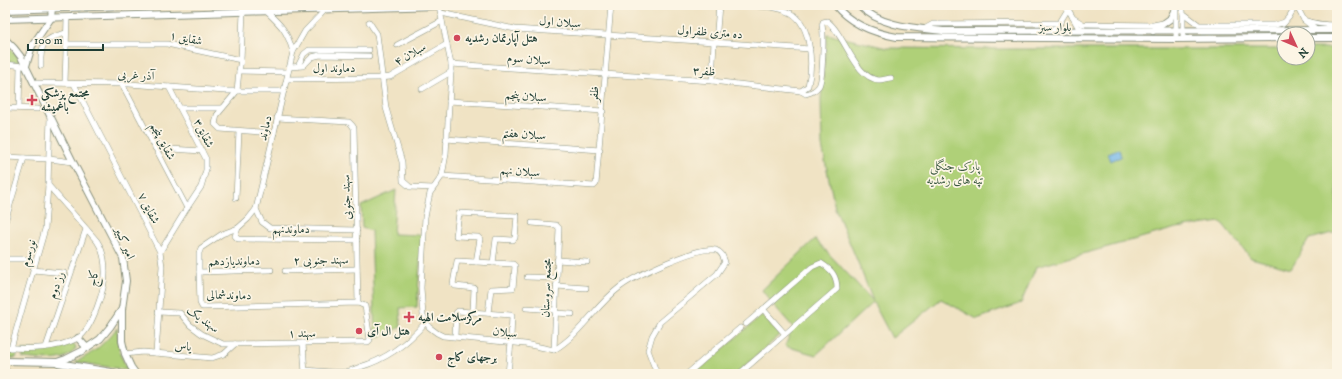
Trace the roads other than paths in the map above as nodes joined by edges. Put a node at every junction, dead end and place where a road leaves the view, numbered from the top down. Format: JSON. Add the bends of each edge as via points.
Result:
{"nodes":[{"id":1,"x":152,"y":5,"type":"edge"},
{"id":2,"x":471,"y":5,"type":"edge"},
{"id":3,"x":611,"y":5,"type":"edge"},
{"id":4,"x":719,"y":5,"type":"edge"},
{"id":5,"x":736,"y":5,"type":"edge"},
{"id":6,"x":836,"y":5,"type":"edge"},
{"id":7,"x":859,"y":5,"type":"edge"},
{"id":8,"x":1183,"y":5,"type":"edge"},
{"id":9,"x":1296,"y":5,"type":"edge"},
{"id":10,"x":439,"y":6,"type":"edge"},
{"id":11,"x":1176,"y":6,"type":"edge"},
{"id":12,"x":1068,"y":7,"type":"edge"},
{"id":13,"x":52,"y":8,"type":"junction"},
{"id":14,"x":257,"y":8,"type":"edge"},
{"id":15,"x":326,"y":9,"type":"junction"},
{"id":16,"x":5,"y":10,"type":"edge"},
{"id":17,"x":243,"y":12,"type":"junction"},
{"id":18,"x":267,"y":12,"type":"junction"},
{"id":19,"x":441,"y":13,"type":"junction"},
{"id":20,"x":1183,"y":13,"type":"junction"},
{"id":21,"x":51,"y":18,"type":"junction"},
{"id":22,"x":67,"y":18,"type":"junction"},
{"id":23,"x":1073,"y":18,"type":"junction"},
{"id":24,"x":5,"y":19,"type":"edge"},
{"id":25,"x":1304,"y":20,"type":"junction"},
{"id":26,"x":442,"y":21,"type":"junction"},
{"id":27,"x":369,"y":22,"type":"dead end"},
{"id":28,"x":1285,"y":22,"type":"junction"},
{"id":29,"x":1060,"y":23,"type":"junction"},
{"id":30,"x":1164,"y":23,"type":"junction"},
{"id":31,"x":1337,"y":25,"type":"edge"},
{"id":32,"x":1282,"y":26,"type":"edge"},
{"id":33,"x":1311,"y":26,"type":"edge"},
{"id":34,"x":924,"y":29,"type":"junction"},
{"id":35,"x":1053,"y":30,"type":"junction"},
{"id":36,"x":1084,"y":30,"type":"junction"},
{"id":37,"x":1276,"y":30,"type":"edge"},
{"id":38,"x":1316,"y":30,"type":"edge"},
{"id":39,"x":1337,"y":30,"type":"edge"},
{"id":40,"x":1153,"y":31,"type":"junction"},
{"id":41,"x":1176,"y":31,"type":"junction"},
{"id":42,"x":1183,"y":31,"type":"junction"},
{"id":43,"x":66,"y":33,"type":"junction"},
{"id":44,"x":609,"y":36,"type":"junction"},
{"id":45,"x":1276,"y":38,"type":"edge"},
{"id":46,"x":1316,"y":38,"type":"edge"},
{"id":47,"x":1337,"y":38,"type":"edge"},
{"id":48,"x":5,"y":39,"type":"edge"},
{"id":49,"x":1176,"y":39,"type":"junction"},
{"id":50,"x":1183,"y":39,"type":"junction"},
{"id":51,"x":715,"y":42,"type":"junction"},
{"id":52,"x":66,"y":44,"type":"junction"},
{"id":53,"x":447,"y":44,"type":"junction"},
{"id":54,"x":397,"y":45,"type":"dead end"},
{"id":55,"x":369,"y":50,"type":"dead end"},
{"id":56,"x":810,"y":50,"type":"junction"},
{"id":57,"x":293,"y":52,"type":"junction"},
{"id":58,"x":369,"y":56,"type":"dead end"},
{"id":59,"x":241,"y":60,"type":"junction"},
{"id":60,"x":5,"y":64,"type":"edge"},
{"id":61,"x":451,"y":64,"type":"junction"},
{"id":62,"x":23,"y":66,"type":"junction"},
{"id":63,"x":42,"y":66,"type":"dead end"},
{"id":64,"x":298,"y":66,"type":"junction"},
{"id":65,"x":289,"y":69,"type":"junction"},
{"id":66,"x":239,"y":70,"type":"junction"},
{"id":67,"x":451,"y":72,"type":"junction"},
{"id":68,"x":606,"y":75,"type":"junction"},
{"id":69,"x":382,"y":78,"type":"junction"},
{"id":70,"x":892,"y":78,"type":"dead end"},
{"id":71,"x":287,"y":79,"type":"junction"},
{"id":72,"x":712,"y":81,"type":"junction"},
{"id":73,"x":34,"y":83,"type":"junction"},
{"id":74,"x":64,"y":83,"type":"junction"},
{"id":75,"x":74,"y":84,"type":"junction"},
{"id":76,"x":122,"y":84,"type":"junction"},
{"id":77,"x":169,"y":87,"type":"junction"},
{"id":78,"x":237,"y":88,"type":"junction"},
{"id":79,"x":422,"y":89,"type":"dead end"},
{"id":80,"x":801,"y":90,"type":"junction"},
{"id":81,"x":284,"y":91,"type":"junction"},
{"id":82,"x":449,"y":101,"type":"junction"},
{"id":83,"x":5,"y":108,"type":"edge"},
{"id":84,"x":19,"y":108,"type":"junction"},
{"id":85,"x":180,"y":108,"type":"junction"},
{"id":86,"x":222,"y":108,"type":"junction"},
{"id":87,"x":38,"y":110,"type":"dead end"},
{"id":88,"x":603,"y":111,"type":"junction"},
{"id":89,"x":50,"y":116,"type":"junction"},
{"id":90,"x":277,"y":118,"type":"junction"},
{"id":91,"x":239,"y":131,"type":"junction"},
{"id":92,"x":274,"y":133,"type":"junction"},
{"id":93,"x":446,"y":139,"type":"junction"},
{"id":94,"x":155,"y":148,"type":"junction"},
{"id":95,"x":600,"y":150,"type":"junction"},
{"id":96,"x":202,"y":151,"type":"junction"},
{"id":97,"x":5,"y":157,"type":"edge"},
{"id":98,"x":24,"y":158,"type":"junction"},
{"id":99,"x":49,"y":159,"type":"junction"},
{"id":100,"x":73,"y":162,"type":"junction"},
{"id":101,"x":442,"y":176,"type":"junction"},
{"id":102,"x":596,"y":184,"type":"joint"},
{"id":103,"x":48,"y":185,"type":"junction"},
{"id":104,"x":433,"y":188,"type":"junction"},
{"id":105,"x":236,"y":198,"type":"dead end"},
{"id":106,"x":187,"y":208,"type":"junction"},
{"id":107,"x":256,"y":209,"type":"junction"},
{"id":108,"x":5,"y":222,"type":"edge"},
{"id":109,"x":532,"y":223,"type":"dead end"},
{"id":110,"x":238,"y":228,"type":"junction"},
{"id":111,"x":86,"y":229,"type":"junction"},
{"id":112,"x":357,"y":230,"type":"junction"},
{"id":113,"x":357,"y":240,"type":"junction"},
{"id":114,"x":160,"y":252,"type":"junction"},
{"id":115,"x":5,"y":259,"type":"edge"},
{"id":116,"x":26,"y":259,"type":"dead end"},
{"id":117,"x":557,"y":260,"type":"junction"},
{"id":118,"x":476,"y":262,"type":"junction"},
{"id":119,"x":587,"y":262,"type":"dead end"},
{"id":120,"x":493,"y":263,"type":"junction"},
{"id":121,"x":357,"y":269,"type":"junction"},
{"id":122,"x":34,"y":270,"type":"junction"},
{"id":123,"x":270,"y":270,"type":"dead end"},
{"id":124,"x":285,"y":271,"type":"dead end"},
{"id":125,"x":199,"y":272,"type":"junction"},
{"id":126,"x":64,"y":273,"type":"dead end"},
{"id":127,"x":527,"y":277,"type":"dead end"},
{"id":128,"x":556,"y":278,"type":"junction"},
{"id":129,"x":556,"y":286,"type":"junction"},
{"id":130,"x":586,"y":288,"type":"dead end"},
{"id":131,"x":358,"y":303,"type":"junction"},
{"id":132,"x":526,"y":308,"type":"dead end"},
{"id":133,"x":122,"y":309,"type":"junction"},
{"id":134,"x":763,"y":309,"type":"junction"},
{"id":135,"x":555,"y":311,"type":"junction"},
{"id":136,"x":158,"y":312,"type":"junction"},
{"id":137,"x":473,"y":312,"type":"junction"},
{"id":138,"x":488,"y":313,"type":"junction"},
{"id":139,"x":572,"y":314,"type":"dead end"},
{"id":140,"x":426,"y":322,"type":"junction"},
{"id":141,"x":746,"y":324,"type":"dead end"},
{"id":142,"x":740,"y":328,"type":"dead end"},
{"id":143,"x":785,"y":334,"type":"junction"},
{"id":144,"x":454,"y":336,"type":"junction"},
{"id":145,"x":78,"y":338,"type":"junction"},
{"id":146,"x":370,"y":340,"type":"joint"},
{"id":147,"x":511,"y":340,"type":"junction"},
{"id":148,"x":303,"y":343,"type":"junction"},
{"id":149,"x":235,"y":344,"type":"junction"},
{"id":150,"x":5,"y":347,"type":"edge"},
{"id":151,"x":46,"y":347,"type":"junction"},
{"id":152,"x":11,"y":348,"type":"junction"},
{"id":153,"x":87,"y":348,"type":"junction"},
{"id":154,"x":554,"y":350,"type":"junction"},
{"id":155,"x":156,"y":353,"type":"junction"},
{"id":156,"x":125,"y":354,"type":"junction"},
{"id":157,"x":5,"y":360,"type":"edge"},
{"id":158,"x":57,"y":362,"type":"junction"},
{"id":159,"x":5,"y":368,"type":"edge"},
{"id":160,"x":305,"y":372,"type":"edge"},
{"id":161,"x":9,"y":374,"type":"edge"},
{"id":162,"x":123,"y":374,"type":"edge"},
{"id":163,"x":136,"y":374,"type":"edge"},
{"id":164,"x":508,"y":374,"type":"edge"},
{"id":165,"x":657,"y":374,"type":"edge"},
{"id":166,"x":686,"y":374,"type":"edge"},
{"id":167,"x":739,"y":374,"type":"edge"}],
"edges":[{"from":1,"to":13,"type":"main road"},
{"from":2,"to":10,"type":"main road"},
{"from":3,"to":44,"type":"street","name":"ظفر"},
{"from":4,"to":51,"type":"street"},
{"from":5,"to":56,"type":"street","via":[[779,8],[792,14],[802,23]]},
{"from":6,"to":49,"type":"main road","name":"بلوار سبز","via":[[854,22],[879,34],[897,37]]},
{"from":7,"to":34,"type":"main road","name":"بلوار سبز","via":[[874,17]]},
{"from":8,"to":20,"type":"street"},
{"from":9,"to":25,"type":"street"},
{"from":9,"to":28,"type":"street"},
{"from":10,"to":15,"type":"main road"},
{"from":10,"to":19,"type":"street"},
{"from":11,"to":30,"type":"main road","via":[[1174,14]]},
{"from":11,"to":41,"type":"street"},
{"from":12,"to":23,"type":"street"},
{"from":12,"to":29,"type":"street"},
{"from":13,"to":16,"type":"main road"},
{"from":13,"to":21,"type":"main road"},
{"from":14,"to":17,"type":"main road"},
{"from":14,"to":18,"type":"main road"},
{"from":15,"to":18,"type":"main road"},
{"from":15,"to":57,"type":"street","via":[[305,31]]},
{"from":17,"to":22,"type":"main road"},
{"from":17,"to":59,"type":"street"},
{"from":18,"to":57,"type":"street","via":[[283,28]]},
{"from":19,"to":26,"type":"street"},
{"from":19,"to":44,"type":"street","name":"سبلان اول","via":[[515,30]]},
{"from":20,"to":28,"type":"street","via":[[1199,25],[1275,25]]},
{"from":20,"to":42,"type":"street"},
{"from":21,"to":22,"type":"main road"},
{"from":21,"to":24,"type":"main road"},
{"from":21,"to":62,"type":"main road","via":[[32,46]]},
{"from":22,"to":43,"type":"street"},
{"from":23,"to":30,"type":"street","via":[[1082,24]]},
{"from":23,"to":36,"type":"street","via":[[1078,27]]},
{"from":25,"to":31,"type":"street","via":[[1322,25]]},
{"from":25,"to":33,"type":"street"},
{"from":26,"to":53,"type":"street"},
{"from":26,"to":54,"type":"street"},
{"from":27,"to":69,"type":"street","via":[[378,34]]},
{"from":28,"to":32,"type":"street"},
{"from":29,"to":34,"type":"street","via":[[933,24]]},
{"from":29,"to":35,"type":"street"},
{"from":30,"to":40,"type":"main road"},
{"from":34,"to":35,"type":"main road","name":"بلوار سبز"},
{"from":35,"to":36,"type":"main road","name":"بلوار سبز"},
{"from":36,"to":40,"type":"main road","name":"بلوار سبز"},
{"from":37,"to":42,"type":"main road","name":"بلوار سبز"},
{"from":38,"to":39,"type":"main road","name":"بلوار سبز"},
{"from":40,"to":41,"type":"main road","name":"بلوار سبز"},
{"from":41,"to":42,"type":"main road","name":"بلوار سبز"},
{"from":41,"to":49,"type":"street"},
{"from":42,"to":50,"type":"street"},
{"from":43,"to":52,"type":"street"},
{"from":43,"to":63,"type":"street","via":[[52,36],[46,41],[42,48]]},
{"from":44,"to":51,"type":"street","name":"ده متری ظفراول"},
{"from":44,"to":68,"type":"street","name":"ظفر"},
{"from":45,"to":50,"type":"main road","name":"بلوار سبز"},
{"from":46,"to":47,"type":"main road"},
{"from":48,"to":62,"type":"main road","name":"امیر کبیر","via":[[14,48]]},
{"from":49,"to":50,"type":"main road","name":"بلوار سبز"},
{"from":51,"to":56,"type":"street","name":"ده متری ظفراول"},
{"from":51,"to":72,"type":"street"},
{"from":52,"to":59,"type":"street","name":"شقایق ۱","via":[[167,44]]},
{"from":52,"to":74,"type":"street"},
{"from":53,"to":61,"type":"street"},
{"from":53,"to":69,"type":"street","name":"سبلان ۴","via":[[390,77]]},
{"from":55,"to":64,"type":"street","via":[[309,50]]},
{"from":56,"to":80,"type":"street","via":[[808,86]]},
{"from":57,"to":65,"type":"street","name":"دماوند"},
{"from":58,"to":64,"type":"street","via":[[320,55],[312,57],[303,66]]},
{"from":59,"to":66,"type":"street"},
{"from":60,"to":62,"type":"street"},
{"from":61,"to":67,"type":"street"},
{"from":61,"to":68,"type":"street","name":"سبلان سوم"},
{"from":62,"to":73,"type":"main road","name":"امیر کبیر"},
{"from":62,"to":84,"type":"street"},
{"from":64,"to":65,"type":"street"},
{"from":65,"to":66,"type":"street"},
{"from":65,"to":71,"type":"street","name":"دماوند"},
{"from":66,"to":78,"type":"street"},
{"from":67,"to":79,"type":"street"},
{"from":67,"to":82,"type":"street"},
{"from":68,"to":72,"type":"street","name":"ظفر۳"},
{"from":68,"to":88,"type":"street","name":"ظفر"},
{"from":69,"to":71,"type":"street","name":"دماوند اول"},
{"from":69,"to":104,"type":"street","via":[[386,108],[402,162],[403,181],[410,187]]},
{"from":70,"to":80,"type":"street","name":"ظفر۳","via":[[879,80],[869,77],[827,21],[822,25],[820,84],[814,92],[806,94]]},
{"from":71,"to":81,"type":"street","name":"دماوند"},
{"from":72,"to":80,"type":"street","name":"ظفر۳"},
{"from":73,"to":74,"type":"street","name":"آذر غربی"},
{"from":73,"to":89,"type":"main road","name":"امیر کبیر"},
{"from":74,"to":75,"type":"street","name":"آذر غربی"},
{"from":75,"to":76,"type":"street","name":"آذر غربی"},
{"from":75,"to":114,"type":"street","name":"شقایق ۷"},
{"from":76,"to":77,"type":"street","name":"آذر غربی"},
{"from":76,"to":94,"type":"street","name":"شقایق پنجم"},
{"from":77,"to":78,"type":"street","name":"آذر غربی","via":[[209,90]]},
{"from":77,"to":85,"type":"street","name":"شقایق۳"},
{"from":78,"to":81,"type":"street","name":"آذر غربی"},
{"from":78,"to":86,"type":"street"},
{"from":81,"to":90,"type":"street","name":"دماوند"},
{"from":82,"to":88,"type":"street","name":"سبلان پنجم"},
{"from":82,"to":93,"type":"street"},
{"from":83,"to":84,"type":"street"},
{"from":84,"to":87,"type":"street"},
{"from":85,"to":86,"type":"street"},
{"from":85,"to":96,"type":"street","name":"شقایق۳"},
{"from":86,"to":91,"type":"street","via":[[216,119],[217,127]]},
{"from":88,"to":95,"type":"street","name":"ظفر"},
{"from":89,"to":99,"type":"street"},
{"from":89,"to":100,"type":"main road","name":"امیر کبیر"},
{"from":90,"to":92,"type":"street","name":"دماوند"},
{"from":90,"to":112,"type":"street","name":"سهند جنوبی","via":[[349,122],[352,125]]},
{"from":91,"to":92,"type":"street"},
{"from":91,"to":105,"type":"street"},
{"from":92,"to":107,"type":"street","name":"دماوند"},
{"from":93,"to":95,"type":"street","name":"سبلان هفتم"},
{"from":93,"to":101,"type":"street"},
{"from":94,"to":96,"type":"street"},
{"from":94,"to":106,"type":"street","name":"شقایق پنجم"},
{"from":95,"to":102,"type":"street","name":"ظفر"},
{"from":96,"to":106,"type":"street","name":"شقایق۳","via":[[206,159],[206,170],[201,187]]},
{"from":97,"to":98,"type":"street"},
{"from":98,"to":99,"type":"street"},
{"from":98,"to":108,"type":"street"},
{"from":99,"to":100,"type":"street"},
{"from":99,"to":103,"type":"street"},
{"from":100,"to":133,"type":"main road","name":"امیر کبیر","via":[[123,258],[126,281]]},
{"from":101,"to":102,"type":"street","name":"سبلان نهم","via":[[594,186]]},
{"from":101,"to":104,"type":"street"},
{"from":103,"to":111,"type":"street","name":"کاج"},
{"from":103,"to":122,"type":"street","name":"نورسوم","via":[[45,229]]},
{"from":104,"to":140,"type":"street","via":[[425,217],[421,288]]},
{"from":106,"to":114,"type":"street","name":"شقایق۳"},
{"from":107,"to":110,"type":"street","name":"دماوندشمالی"},
{"from":107,"to":112,"type":"street","via":[[262,222],[270,228]]},
{"from":109,"to":117,"type":"street","name":"مجتمع سروستان","via":[[558,226]]},
{"from":110,"to":113,"type":"street","name":"دماوندنهم","via":[[234,236],[238,239]]},
{"from":110,"to":125,"type":"street","name":"دماوندشمالی","via":[[222,234],[201,248]]},
{"from":111,"to":145,"type":"street","name":"کاج","via":[[102,249],[106,272],[94,314],[85,333]]},
{"from":111,"to":151,"type":"street","name":"رز دوم"},
{"from":112,"to":113,"type":"street","name":"سهند جنوبی"},
{"from":113,"to":121,"type":"street","name":"سهند جنوبی"},
{"from":114,"to":136,"type":"street","name":"شقایق ۷","via":[[162,266]]},
{"from":115,"to":116,"type":"street"},
{"from":117,"to":119,"type":"street"},
{"from":117,"to":128,"type":"street","name":"مجتمع سروستان"},
{"from":118,"to":120,"type":"street"},
{"from":118,"to":120,"type":"street","via":[[479,238],[456,236],[459,213],[517,216],[516,238],[496,239]]},
{"from":118,"to":137,"type":"street","via":[[457,261],[453,284],[474,288]]},
{"from":120,"to":138,"type":"street","via":[[514,265],[514,286],[511,289],[490,288]]},
{"from":121,"to":124,"type":"street","name":"سهند جنوبی ۲"},
{"from":121,"to":131,"type":"street","name":"سهند جنوبی"},
{"from":122,"to":126,"type":"street"},
{"from":122,"to":152,"type":"street","name":"نورسوم"},
{"from":123,"to":125,"type":"street","name":"دماوندیازدهم"},
{"from":125,"to":131,"type":"street","name":"دماوندشمالی","via":[[200,303],[203,307]]},
{"from":127,"to":128,"type":"street"},
{"from":128,"to":129,"type":"street","name":"مجتمع سروستان"},
{"from":129,"to":130,"type":"street"},
{"from":129,"to":135,"type":"street","name":"مجتمع سروستان"},
{"from":131,"to":146,"type":"street","name":"سهند جنوبی","via":[[365,306]]},
{"from":132,"to":135,"type":"street"},
{"from":133,"to":153,"type":"main road","name":"امیر کبیر","via":[[100,339]]},
{"from":133,"to":156,"type":"main road","via":[[122,341]]},
{"from":134,"to":141,"type":"street"},
{"from":134,"to":143,"type":"street"},
{"from":134,"to":143,"type":"street","via":[[812,267],[821,263],[828,267],[837,280],[838,289]]},
{"from":135,"to":139,"type":"street"},
{"from":135,"to":154,"type":"street","name":"مجتمع سروستان"},
{"from":136,"to":149,"type":"street","name":"سهند یک","via":[[180,313],[202,334],[223,344]]},
{"from":136,"to":155,"type":"street","name":"شقایق ۷"},
{"from":137,"to":138,"type":"street"},
{"from":137,"to":144,"type":"street","via":[[457,312]]},
{"from":138,"to":147,"type":"street","via":[[512,315]]},
{"from":140,"to":144,"type":"street","name":"سبلان","via":[[443,336]]},
{"from":140,"to":160,"type":"street","via":[[395,352],[373,364],[346,372]]},
{"from":142,"to":166,"type":"street"},
{"from":143,"to":167,"type":"street"},
{"from":144,"to":147,"type":"street","name":"سبلان"},
{"from":145,"to":151,"type":"street"},
{"from":145,"to":153,"type":"main road"},
{"from":146,"to":148,"type":"street","name":"سهند ۱"},
{"from":147,"to":154,"type":"street","name":"سبلان"},
{"from":147,"to":164,"type":"street"},
{"from":148,"to":149,"type":"street","name":"سهند ۱"},
{"from":148,"to":160,"type":"street"},
{"from":149,"to":155,"type":"street","name":"یاس","via":[[224,354],[212,358]]},
{"from":150,"to":152,"type":"street"},
{"from":151,"to":152,"type":"street"},
{"from":153,"to":158,"type":"main road","name":"امیر کبیر"},
{"from":154,"to":165,"type":"street","via":[[566,343],[607,298],[621,287],[659,266],[687,255],[709,249],[717,250],[725,262],[717,274],[660,322],[652,336],[648,350]]},
{"from":155,"to":156,"type":"street","name":"یاس"},
{"from":156,"to":163,"type":"main road"},
{"from":157,"to":158,"type":"main road","name":"امیر کبیر"},
{"from":158,"to":162,"type":"main road"},
{"from":159,"to":161,"type":"street"}]}
